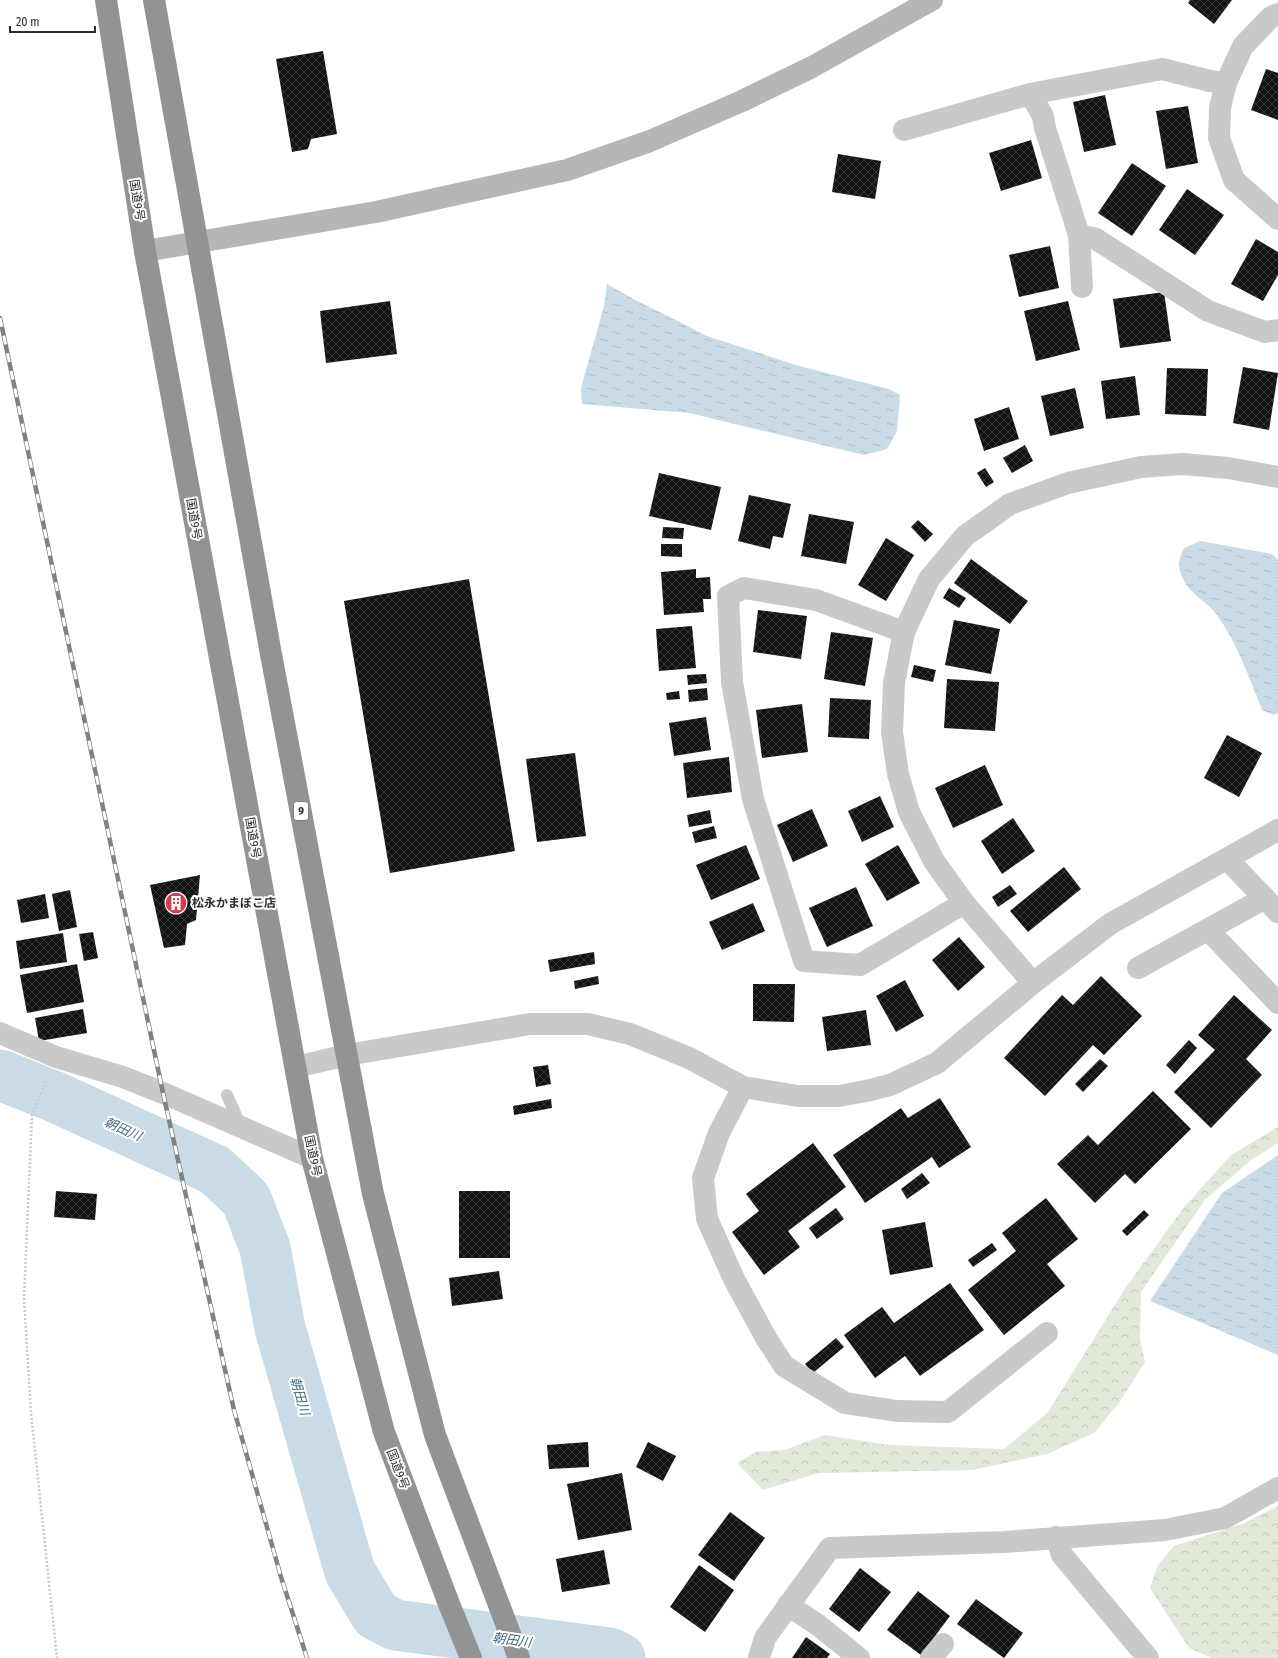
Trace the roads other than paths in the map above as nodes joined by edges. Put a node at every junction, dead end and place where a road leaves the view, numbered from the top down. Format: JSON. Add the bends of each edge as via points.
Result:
{"nodes":[{"id":1,"x":106,"y":0,"type":"edge"},
{"id":2,"x":154,"y":0,"type":"edge"},
{"id":3,"x":932,"y":0,"type":"edge"},
{"id":4,"x":1278,"y":14,"type":"edge"},
{"id":5,"x":1226,"y":83,"type":"junction"},
{"id":6,"x":1030,"y":94,"type":"junction"},
{"id":7,"x":904,"y":130,"type":"dead end"},
{"id":8,"x":1278,"y":220,"type":"edge"},
{"id":9,"x":1079,"y":234,"type":"junction"},
{"id":10,"x":197,"y":242,"type":"junction"},
{"id":11,"x":145,"y":251,"type":"junction"},
{"id":12,"x":1082,"y":287,"type":"dead end"},
{"id":13,"x":1278,"y":330,"type":"edge"},
{"id":14,"x":1278,"y":477,"type":"edge"},
{"id":15,"x":904,"y":632,"type":"junction"},
{"id":16,"x":1278,"y":830,"type":"edge"},
{"id":17,"x":1227,"y":859,"type":"junction"},
{"id":18,"x":964,"y":903,"type":"junction"},
{"id":19,"x":1271,"y":905,"type":"edge"},
{"id":20,"x":1208,"y":930,"type":"junction"},
{"id":21,"x":1138,"y":968,"type":"dead end"},
{"id":22,"x":1033,"y":983,"type":"junction"},
{"id":23,"x":1278,"y":1002,"type":"edge"},
{"id":24,"x":0,"y":1033,"type":"edge"},
{"id":25,"x":347,"y":1055,"type":"junction"},
{"id":26,"x":296,"y":1067,"type":"junction"},
{"id":27,"x":743,"y":1087,"type":"junction"},
{"id":28,"x":227,"y":1095,"type":"dead end"},
{"id":29,"x":241,"y":1128,"type":"junction"},
{"id":30,"x":312,"y":1158,"type":"junction"},
{"id":31,"x":1046,"y":1333,"type":"dead end"},
{"id":32,"x":1278,"y":1488,"type":"edge"},
{"id":33,"x":1056,"y":1537,"type":"junction"},
{"id":34,"x":788,"y":1605,"type":"junction"},
{"id":35,"x":471,"y":1658,"type":"edge"},
{"id":36,"x":519,"y":1658,"type":"edge"},
{"id":37,"x":758,"y":1658,"type":"edge"},
{"id":38,"x":859,"y":1658,"type":"edge"},
{"id":39,"x":1148,"y":1658,"type":"edge"}],
"edges":[{"from":1,"to":11,"type":"highway","name":"国道9号"},
{"from":2,"to":10,"type":"highway","number":"9"},
{"from":3,"to":10,"type":"street","via":[[812,67],[742,101],[650,141],[567,170],[376,212]]},
{"from":4,"to":5,"type":"street","via":[[1271,17],[1243,46]]},
{"from":5,"to":6,"type":"street","via":[[1162,69]]},
{"from":5,"to":8,"type":"street","via":[[1220,108],[1219,138],[1234,180]]},
{"from":6,"to":7,"type":"street"},
{"from":6,"to":9,"type":"street","via":[[1043,116]]},
{"from":9,"to":12,"type":"street"},
{"from":9,"to":13,"type":"street","via":[[1096,239],[1208,311],[1264,332]]},
{"from":10,"to":11,"type":"street"},
{"from":10,"to":25,"type":"highway","number":"9","via":[[270,649]]},
{"from":11,"to":26,"type":"highway","name":"国道9号"},
{"from":14,"to":15,"type":"street","via":[[1228,468],[1183,464],[1141,467],[1068,483],[1010,504],[965,536],[929,579]]},
{"from":15,"to":18,"type":"street","via":[[894,683],[892,732],[898,774],[909,812],[934,861]]},
{"from":15,"to":18,"type":"street","via":[[816,600],[744,588],[728,596],[732,682],[753,799],[804,960],[860,965]]},
{"from":16,"to":17,"type":"street"},
{"from":17,"to":19,"type":"street"},
{"from":17,"to":22,"type":"street","via":[[1110,924]]},
{"from":18,"to":22,"type":"street"},
{"from":19,"to":20,"type":"street"},
{"from":20,"to":21,"type":"street"},
{"from":20,"to":23,"type":"street"},
{"from":22,"to":27,"type":"street","via":[[937,1063],[890,1085],[839,1096],[798,1096]]},
{"from":24,"to":29,"type":"street","via":[[56,1057],[136,1083]]},
{"from":25,"to":26,"type":"street"},
{"from":25,"to":27,"type":"street","via":[[530,1024],[588,1024],[630,1034],[689,1058]]},
{"from":25,"to":36,"type":"highway","number":"9","via":[[373,1194],[435,1435]]},
{"from":26,"to":30,"type":"highway","name":"国道9号"},
{"from":27,"to":31,"type":"street","via":[[719,1133],[703,1178],[707,1219],[734,1279],[784,1366],[845,1403],[897,1411],[948,1412]]},
{"from":28,"to":29,"type":"lane"},
{"from":29,"to":30,"type":"street"},
{"from":30,"to":35,"type":"highway","name":"国道9号","via":[[384,1432],[448,1604]]},
{"from":32,"to":33,"type":"street","via":[[1225,1518],[1165,1530]]},
{"from":33,"to":34,"type":"street","via":[[1004,1542],[830,1548]]},
{"from":33,"to":39,"type":"street","via":[[1062,1555]]},
{"from":34,"to":37,"type":"street","via":[[765,1638]]},
{"from":34,"to":38,"type":"street"}]}
